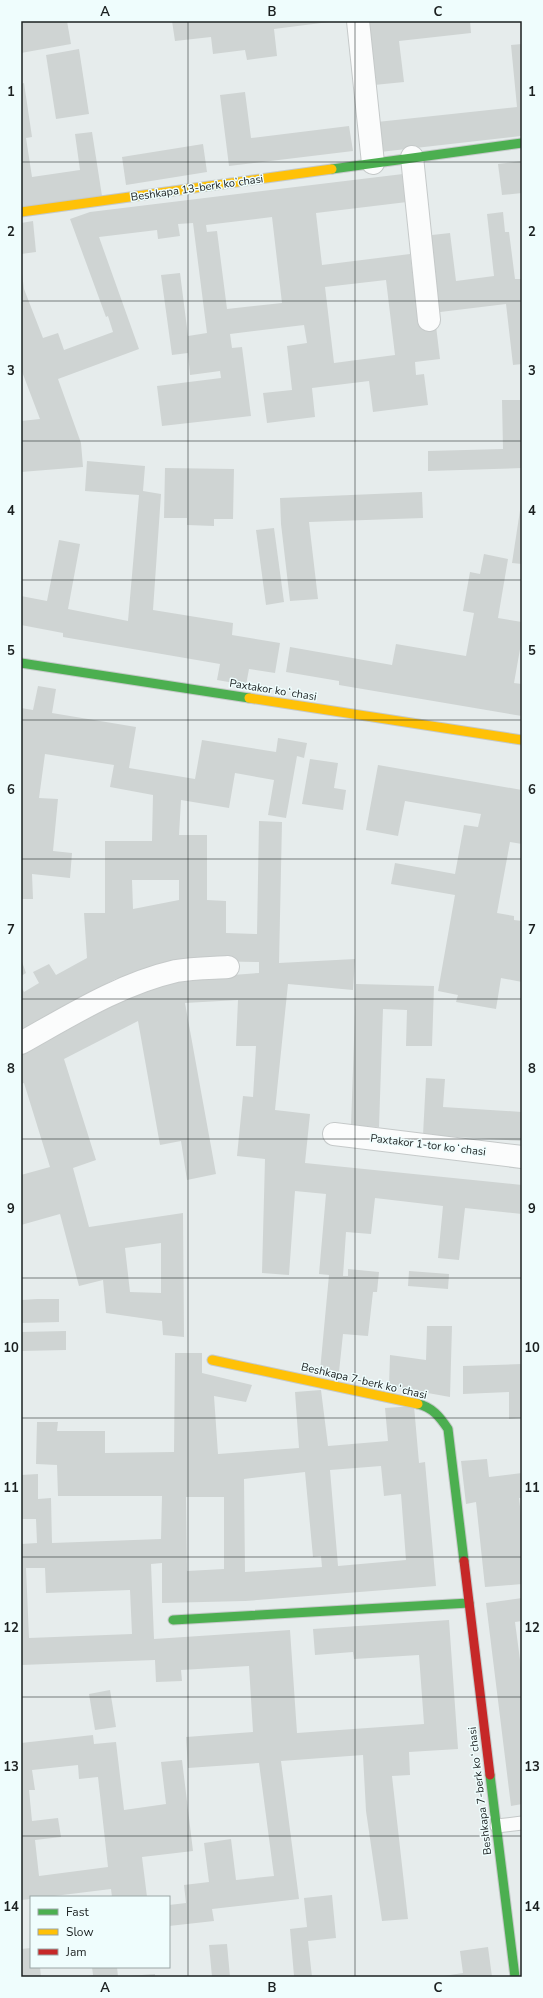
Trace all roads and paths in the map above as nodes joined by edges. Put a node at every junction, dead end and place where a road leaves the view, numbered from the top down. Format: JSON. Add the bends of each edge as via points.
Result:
{"nodes":[{"id":1,"x":358,"y":21,"type":"edge"},
{"id":2,"x":522,"y":143,"type":"edge"},
{"id":3,"x":412,"y":157,"type":"junction"},
{"id":4,"x":373,"y":163,"type":"junction"},
{"id":5,"x":21,"y":212,"type":"edge"},
{"id":6,"x":429,"y":320,"type":"dead end"},
{"id":7,"x":21,"y":663,"type":"edge"},
{"id":8,"x":522,"y":740,"type":"edge"},
{"id":9,"x":228,"y":967,"type":"dead end"},
{"id":10,"x":21,"y":1043,"type":"edge"},
{"id":11,"x":334,"y":1134,"type":"dead end"},
{"id":12,"x":522,"y":1157,"type":"edge"},
{"id":13,"x":212,"y":1360,"type":"dead end"},
{"id":14,"x":470,"y":1603,"type":"junction"},
{"id":15,"x":173,"y":1620,"type":"dead end"},
{"id":16,"x":522,"y":1823,"type":"edge"},
{"id":17,"x":497,"y":1826,"type":"junction"},
{"id":18,"x":515,"y":1977,"type":"edge"}],
"edges":[{"from":1,"to":4,"type":"street"},
{"from":2,"to":3,"type":"street","name":"Beshkapa 13-berk koʼchasi"},
{"from":3,"to":4,"type":"street","name":"Beshkapa 13-berk koʼchasi"},
{"from":3,"to":6,"type":"street"},
{"from":4,"to":5,"type":"street","name":"Beshkapa 13-berk koʼchasi"},
{"from":7,"to":8,"type":"street","name":"Paxtakor koʻchasi"},
{"from":9,"to":10,"type":"street","via":[[178,971],[141,981],[105,996]]},
{"from":11,"to":12,"type":"street","name":"Paxtakor 1-tor koʻchasi"},
{"from":13,"to":14,"type":"street","name":"Beshkapa 7-berk koʻchasi","via":[[426,1406],[438,1415],[448,1429]]},
{"from":14,"to":15,"type":"street"},
{"from":14,"to":17,"type":"street","name":"Beshkapa 7-berk koʻchasi"},
{"from":16,"to":17,"type":"lane"},
{"from":17,"to":18,"type":"street","name":"Beshkapa 7-berk koʻchasi"}]}
